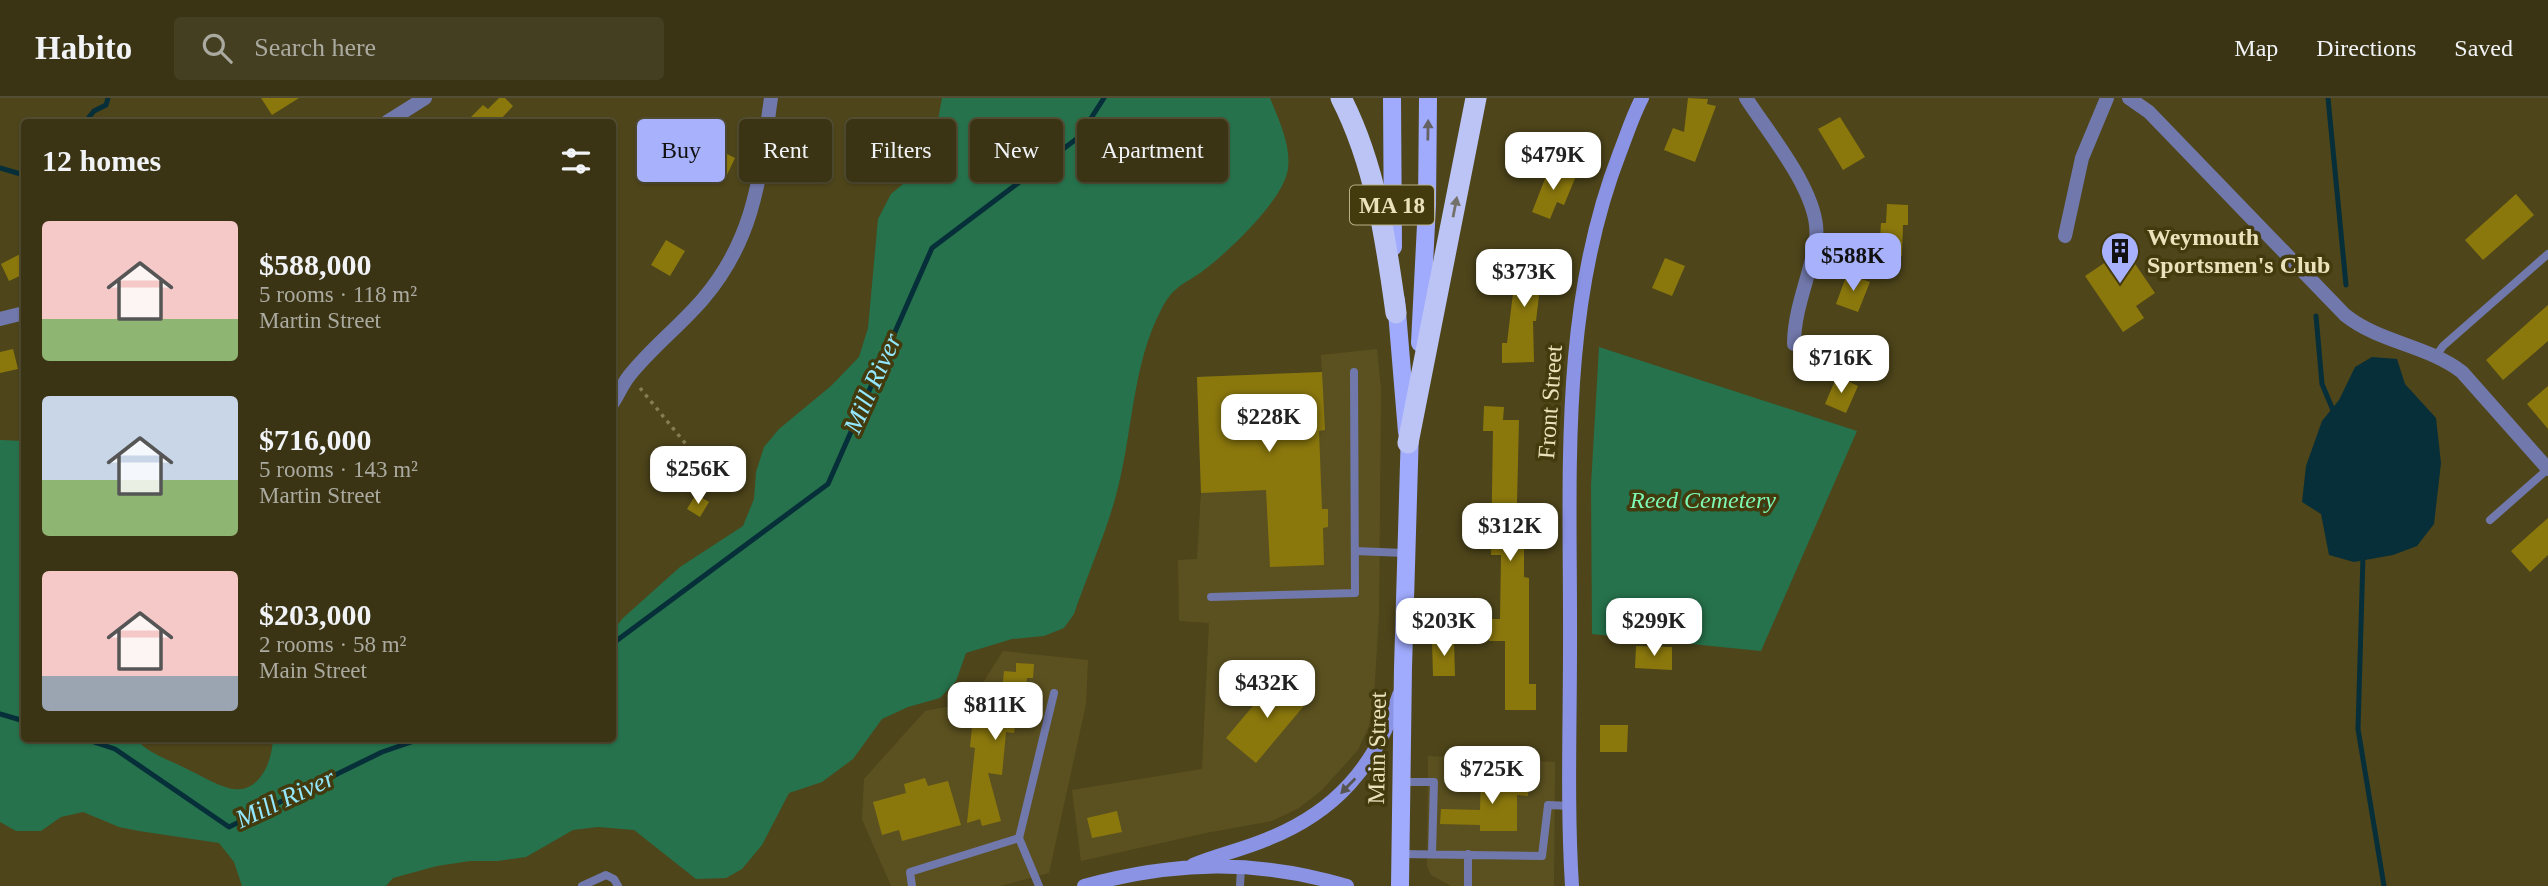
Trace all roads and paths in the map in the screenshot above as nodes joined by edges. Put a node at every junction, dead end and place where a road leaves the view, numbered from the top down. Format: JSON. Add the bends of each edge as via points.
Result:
{"nodes":[{"id":1,"x":425,"y":98,"type":"edge"},
{"id":2,"x":771,"y":98,"type":"edge"},
{"id":3,"x":1341,"y":98,"type":"edge"},
{"id":4,"x":1392,"y":98,"type":"edge"},
{"id":5,"x":1428,"y":98,"type":"edge"},
{"id":6,"x":1476,"y":98,"type":"edge"},
{"id":7,"x":1642,"y":98,"type":"edge"},
{"id":8,"x":1746,"y":98,"type":"edge"},
{"id":9,"x":2107,"y":98,"type":"edge"},
{"id":10,"x":2129,"y":98,"type":"edge"},
{"id":11,"x":392,"y":119,"type":"edge"},
{"id":12,"x":2065,"y":236,"type":"dead end"},
{"id":13,"x":2548,"y":254,"type":"edge"},
{"id":14,"x":1396,"y":313,"type":"junction"},
{"id":15,"x":21,"y":314,"type":"edge"},
{"id":16,"x":0,"y":319,"type":"edge"},
{"id":17,"x":1794,"y":344,"type":"dead end"},
{"id":18,"x":2436,"y":356,"type":"junction"},
{"id":19,"x":1354,"y":372,"type":"dead end"},
{"id":20,"x":616,"y":375,"type":"edge"},
{"id":21,"x":627,"y":379,"type":"junction"},
{"id":22,"x":616,"y":397,"type":"edge"},
{"id":23,"x":1408,"y":443,"type":"junction"},
{"id":24,"x":2548,"y":469,"type":"edge"},
{"id":25,"x":722,"y":487,"type":"dead end"},
{"id":26,"x":2490,"y":520,"type":"dead end"},
{"id":27,"x":1355,"y":551,"type":"junction"},
{"id":28,"x":1405,"y":553,"type":"junction"},
{"id":29,"x":1211,"y":597,"type":"dead end"},
{"id":30,"x":1402,"y":684,"type":"junction"},
{"id":31,"x":1054,"y":693,"type":"dead end"},
{"id":32,"x":1401,"y":782,"type":"junction"},
{"id":33,"x":1571,"y":806,"type":"junction"},
{"id":34,"x":1019,"y":838,"type":"junction"},
{"id":35,"x":1468,"y":853,"type":"junction"},
{"id":36,"x":1401,"y":854,"type":"junction"},
{"id":37,"x":1432,"y":854,"type":"junction"},
{"id":38,"x":1193,"y":865,"type":"junction"},
{"id":39,"x":1241,"y":866,"type":"junction"},
{"id":40,"x":582,"y":886,"type":"edge"},
{"id":41,"x":618,"y":886,"type":"edge"},
{"id":42,"x":912,"y":886,"type":"edge"},
{"id":43,"x":1040,"y":886,"type":"edge"},
{"id":44,"x":1084,"y":886,"type":"edge"},
{"id":45,"x":1240,"y":886,"type":"edge"},
{"id":46,"x":1347,"y":886,"type":"edge"},
{"id":47,"x":1400,"y":886,"type":"edge"},
{"id":48,"x":1468,"y":886,"type":"edge"},
{"id":49,"x":1572,"y":886,"type":"edge"}],
"edges":[{"from":1,"to":11,"type":"street"},
{"from":2,"to":21,"type":"street","via":[[755,200],[730,262],[705,298]]},
{"from":3,"to":14,"type":"highway","via":[[1371,180]]},
{"from":4,"to":14,"type":"main road","name":"Main Street","number":"MA 18"},
{"from":23,"to":5,"type":"main road","name":"Main Street","number":"MA 18","one_way":true,"via":[[1423,296]]},
{"from":23,"to":6,"type":"highway","one_way":true},
{"from":7,"to":33,"type":"street","name":"Front Street","via":[[1594,231],[1576,348],[1568,502]]},
{"from":8,"to":17,"type":"street","via":[[1796,174],[1815,213],[1816,239]]},
{"from":9,"to":12,"type":"street","via":[[2082,158]]},
{"from":10,"to":18,"type":"street","via":[[2149,112],[2345,315],[2379,336]]},
{"from":13,"to":18,"type":"lane"},
{"from":14,"to":23,"type":"main road","name":"Main Street","number":"MA 18"},
{"from":15,"to":16,"type":"street"},
{"from":18,"to":24,"type":"street","via":[[2462,372]]},
{"from":19,"to":27,"type":"lane"},
{"from":20,"to":21,"type":"street"},
{"from":21,"to":22,"type":"street"},
{"from":21,"to":25,"type":"path","via":[[644,391]]},
{"from":23,"to":28,"type":"main road","name":"Main Street","number":"MA 18"},
{"from":24,"to":26,"type":"lane"},
{"from":27,"to":28,"type":"lane"},
{"from":27,"to":29,"type":"lane","via":[[1355,593]]},
{"from":28,"to":30,"type":"main road","name":"Main Street","number":"MA 18"},
{"from":30,"to":32,"type":"main road","name":"Main Street","number":"MA 18"},
{"from":30,"to":38,"type":"street","one_way":true,"via":[[1390,723],[1373,755],[1332,802],[1265,841]]},
{"from":31,"to":34,"type":"lane"},
{"from":32,"to":36,"type":"main road","name":"Main Street","number":"MA 18"},
{"from":32,"to":37,"type":"lane","via":[[1434,782]]},
{"from":33,"to":35,"type":"lane","via":[[1548,806],[1542,856]]},
{"from":33,"to":49,"type":"street","name":"Front Street"},
{"from":34,"to":42,"type":"lane","via":[[910,872]]},
{"from":34,"to":43,"type":"lane"},
{"from":35,"to":37,"type":"lane"},
{"from":35,"to":48,"type":"lane"},
{"from":36,"to":37,"type":"lane"},
{"from":36,"to":47,"type":"main road","name":"Main Street","number":"MA 18"},
{"from":38,"to":39,"type":"street"},
{"from":38,"to":44,"type":"street"},
{"from":39,"to":45,"type":"lane"},
{"from":39,"to":46,"type":"street"},
{"from":40,"to":41,"type":"lane","via":[[606,875]]}]}
